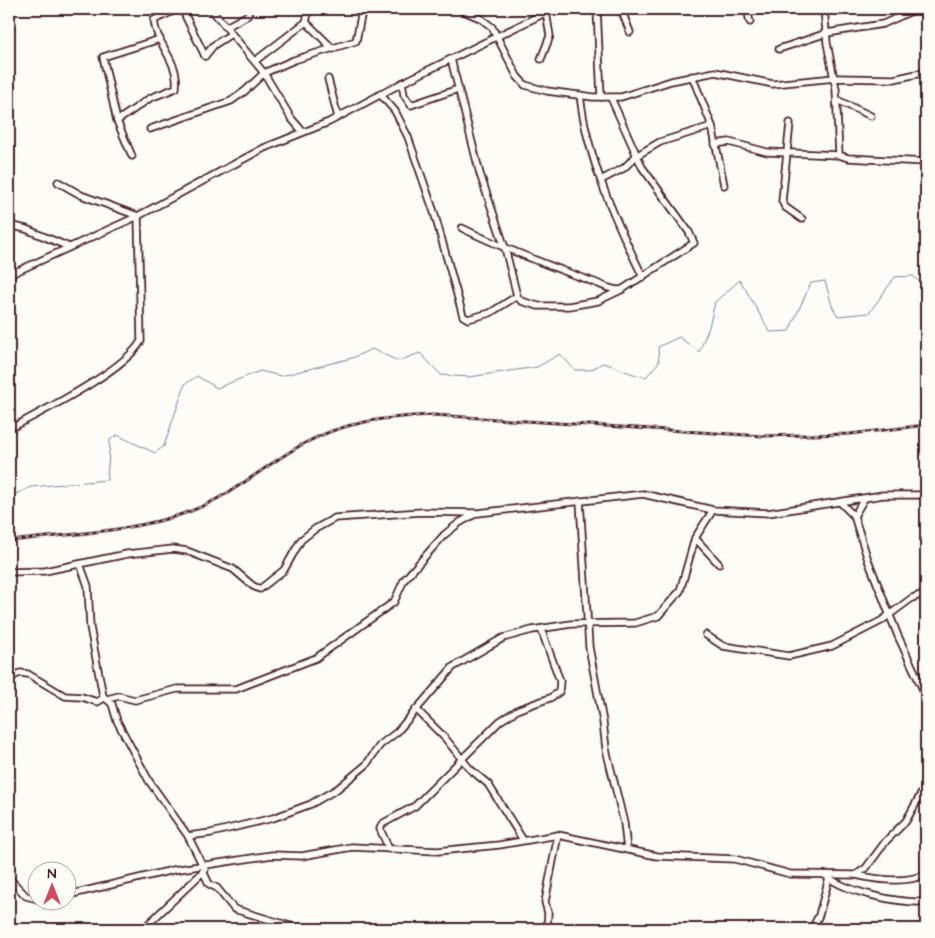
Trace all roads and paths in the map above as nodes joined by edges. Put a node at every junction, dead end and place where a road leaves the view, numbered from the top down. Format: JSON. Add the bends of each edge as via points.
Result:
{"nodes":[{"id":1,"x":178,"y":9,"type":"edge"},
{"id":2,"x":182,"y":9,"type":"edge"},
{"id":3,"x":211,"y":9,"type":"edge"},
{"id":4,"x":249,"y":9,"type":"edge"},
{"id":5,"x":301,"y":9,"type":"edge"},
{"id":6,"x":367,"y":9,"type":"edge"},
{"id":7,"x":459,"y":9,"type":"edge"},
{"id":8,"x":553,"y":9,"type":"edge"},
{"id":9,"x":597,"y":9,"type":"edge"},
{"id":10,"x":621,"y":9,"type":"edge"},
{"id":11,"x":747,"y":9,"type":"edge"},
{"id":12,"x":824,"y":9,"type":"edge"},
{"id":13,"x":916,"y":9,"type":"edge"},
{"id":14,"x":308,"y":12,"type":"edge"},
{"id":15,"x":546,"y":12,"type":"junction"},
{"id":16,"x":306,"y":22,"type":"junction"},
{"id":17,"x":750,"y":22,"type":"dead end"},
{"id":18,"x":226,"y":28,"type":"junction"},
{"id":19,"x":630,"y":32,"type":"dead end"},
{"id":20,"x":827,"y":33,"type":"junction"},
{"id":21,"x":231,"y":34,"type":"junction"},
{"id":22,"x":498,"y":36,"type":"junction"},
{"id":23,"x":160,"y":39,"type":"junction"},
{"id":24,"x":333,"y":49,"type":"junction"},
{"id":25,"x":779,"y":49,"type":"dead end"},
{"id":26,"x":451,"y":59,"type":"junction"},
{"id":27,"x":541,"y":59,"type":"dead end"},
{"id":28,"x":254,"y":61,"type":"junction"},
{"id":29,"x":926,"y":72,"type":"edge"},
{"id":30,"x":264,"y":73,"type":"junction"},
{"id":31,"x":692,"y":76,"type":"junction"},
{"id":32,"x":834,"y":78,"type":"junction"},
{"id":33,"x":328,"y":79,"type":"dead end"},
{"id":34,"x":402,"y":83,"type":"junction"},
{"id":35,"x":458,"y":89,"type":"junction"},
{"id":36,"x":380,"y":94,"type":"junction"},
{"id":37,"x":580,"y":95,"type":"junction"},
{"id":38,"x":601,"y":97,"type":"junction"},
{"id":39,"x":611,"y":98,"type":"junction"},
{"id":40,"x":837,"y":100,"type":"junction"},
{"id":41,"x":870,"y":116,"type":"dead end"},
{"id":42,"x":338,"y":117,"type":"junction"},
{"id":43,"x":117,"y":121,"type":"junction"},
{"id":44,"x":790,"y":123,"type":"dead end"},
{"id":45,"x":712,"y":126,"type":"junction"},
{"id":46,"x":150,"y":129,"type":"dead end"},
{"id":47,"x":303,"y":132,"type":"junction"},
{"id":48,"x":715,"y":144,"type":"junction"},
{"id":49,"x":786,"y":154,"type":"junction"},
{"id":50,"x":840,"y":155,"type":"junction"},
{"id":51,"x":132,"y":156,"type":"dead end"},
{"id":52,"x":636,"y":156,"type":"junction"},
{"id":53,"x":926,"y":162,"type":"edge"},
{"id":54,"x":601,"y":180,"type":"junction"},
{"id":55,"x":58,"y":182,"type":"dead end"},
{"id":56,"x":724,"y":185,"type":"dead end"},
{"id":57,"x":138,"y":216,"type":"junction"},
{"id":58,"x":802,"y":219,"type":"dead end"},
{"id":59,"x":9,"y":225,"type":"edge"},
{"id":60,"x":462,"y":228,"type":"dead end"},
{"id":61,"x":69,"y":247,"type":"junction"},
{"id":62,"x":505,"y":248,"type":"junction"},
{"id":63,"x":9,"y":275,"type":"edge"},
{"id":64,"x":643,"y":277,"type":"junction"},
{"id":65,"x":622,"y":289,"type":"junction"},
{"id":66,"x":518,"y":296,"type":"junction"},
{"id":67,"x":15,"y":426,"type":"dead end"},
{"id":68,"x":926,"y":495,"type":"edge"},
{"id":69,"x":864,"y":499,"type":"junction"},
{"id":70,"x":580,"y":501,"type":"junction"},
{"id":71,"x":841,"y":503,"type":"junction"},
{"id":72,"x":714,"y":510,"type":"junction"},
{"id":73,"x":478,"y":513,"type":"junction"},
{"id":74,"x":854,"y":516,"type":"junction"},
{"id":75,"x":696,"y":538,"type":"junction"},
{"id":76,"x":80,"y":564,"type":"junction"},
{"id":77,"x":719,"y":564,"type":"dead end"},
{"id":78,"x":9,"y":572,"type":"edge"},
{"id":79,"x":926,"y":593,"type":"edge"},
{"id":80,"x":890,"y":614,"type":"junction"},
{"id":81,"x":587,"y":625,"type":"junction"},
{"id":82,"x":542,"y":629,"type":"junction"},
{"id":83,"x":706,"y":634,"type":"dead end"},
{"id":84,"x":9,"y":678,"type":"edge"},
{"id":85,"x":926,"y":696,"type":"edge"},
{"id":86,"x":105,"y":698,"type":"junction"},
{"id":87,"x":416,"y":709,"type":"junction"},
{"id":88,"x":463,"y":758,"type":"junction"},
{"id":89,"x":926,"y":785,"type":"edge"},
{"id":90,"x":558,"y":835,"type":"junction"},
{"id":91,"x":188,"y":836,"type":"junction"},
{"id":92,"x":523,"y":840,"type":"junction"},
{"id":93,"x":389,"y":850,"type":"junction"},
{"id":94,"x":627,"y":850,"type":"junction"},
{"id":95,"x":203,"y":869,"type":"junction"},
{"id":96,"x":926,"y":874,"type":"edge"},
{"id":97,"x":856,"y":875,"type":"junction"},
{"id":98,"x":827,"y":876,"type":"junction"},
{"id":99,"x":9,"y":878,"type":"edge"},
{"id":100,"x":78,"y":892,"type":"edge"},
{"id":101,"x":28,"y":896,"type":"edge"},
{"id":102,"x":926,"y":902,"type":"edge"},
{"id":103,"x":143,"y":929,"type":"edge"},
{"id":104,"x":300,"y":929,"type":"edge"},
{"id":105,"x":547,"y":929,"type":"edge"},
{"id":106,"x":812,"y":929,"type":"edge"}],
"edges":[{"from":1,"to":23,"type":"street","via":[[155,18]]},
{"from":2,"to":21,"type":"street","via":[[205,56],[214,44]]},
{"from":3,"to":18,"type":"street"},
{"from":4,"to":18,"type":"street","via":[[248,15]]},
{"from":5,"to":14,"type":"street"},
{"from":6,"to":24,"type":"street","via":[[356,41]]},
{"from":7,"to":22,"type":"street","via":[[486,22]]},
{"from":8,"to":15,"type":"street"},
{"from":9,"to":38,"type":"street"},
{"from":10,"to":19,"type":"street"},
{"from":11,"to":17,"type":"street"},
{"from":12,"to":20,"type":"street"},
{"from":13,"to":20,"type":"street","via":[[883,24]]},
{"from":14,"to":16,"type":"street"},
{"from":15,"to":22,"type":"street"},
{"from":15,"to":27,"type":"street","via":[[550,36]]},
{"from":16,"to":24,"type":"street"},
{"from":16,"to":28,"type":"street"},
{"from":18,"to":21,"type":"street"},
{"from":20,"to":25,"type":"street"},
{"from":20,"to":32,"type":"street"},
{"from":21,"to":28,"type":"street"},
{"from":22,"to":26,"type":"street"},
{"from":22,"to":37,"type":"street","via":[[514,72],[525,85],[538,90]]},
{"from":23,"to":43,"type":"street","via":[[175,71],[176,88],[150,98]]},
{"from":23,"to":43,"type":"street","via":[[103,57]]},
{"from":24,"to":30,"type":"street"},
{"from":26,"to":34,"type":"street"},
{"from":26,"to":35,"type":"street"},
{"from":28,"to":30,"type":"street"},
{"from":29,"to":32,"type":"street","via":[[894,79]]},
{"from":30,"to":46,"type":"street","via":[[246,91],[230,100]]},
{"from":30,"to":47,"type":"street"},
{"from":31,"to":32,"type":"street","via":[[721,72],[773,84]]},
{"from":31,"to":39,"type":"street"},
{"from":31,"to":45,"type":"street"},
{"from":32,"to":40,"type":"street"},
{"from":33,"to":42,"type":"street"},
{"from":34,"to":35,"type":"street","via":[[404,95],[411,105]]},
{"from":34,"to":36,"type":"street"},
{"from":35,"to":62,"type":"street","via":[[480,174]]},
{"from":36,"to":42,"type":"street"},
{"from":36,"to":66,"type":"street","via":[[408,137],[434,212],[463,316],[468,319],[490,313]]},
{"from":37,"to":38,"type":"street"},
{"from":37,"to":54,"type":"street","via":[[584,128]]},
{"from":38,"to":39,"type":"street"},
{"from":39,"to":52,"type":"street"},
{"from":40,"to":41,"type":"street"},
{"from":40,"to":50,"type":"street"},
{"from":42,"to":47,"type":"street"},
{"from":43,"to":51,"type":"street"},
{"from":44,"to":49,"type":"street"},
{"from":45,"to":48,"type":"street"},
{"from":45,"to":52,"type":"street","via":[[667,139]]},
{"from":47,"to":57,"type":"street","via":[[212,174]]},
{"from":48,"to":49,"type":"street","via":[[734,142]]},
{"from":48,"to":56,"type":"street"},
{"from":49,"to":50,"type":"street"},
{"from":49,"to":58,"type":"street","via":[[782,201]]},
{"from":50,"to":53,"type":"street"},
{"from":52,"to":54,"type":"street","via":[[624,168]]},
{"from":52,"to":64,"type":"street","via":[[694,243]]},
{"from":54,"to":64,"type":"street"},
{"from":55,"to":57,"type":"street","via":[[81,196]]},
{"from":57,"to":61,"type":"street"},
{"from":57,"to":67,"type":"street","via":[[139,345],[104,374]]},
{"from":59,"to":61,"type":"street"},
{"from":60,"to":62,"type":"street"},
{"from":61,"to":63,"type":"street"},
{"from":62,"to":65,"type":"street","via":[[609,289]]},
{"from":62,"to":66,"type":"street"},
{"from":64,"to":65,"type":"street"},
{"from":65,"to":66,"type":"street","via":[[598,301],[560,307],[531,305],[521,302]]},
{"from":68,"to":69,"type":"street","via":[[891,494]]},
{"from":69,"to":71,"type":"street"},
{"from":69,"to":74,"type":"street"},
{"from":70,"to":72,"type":"street","via":[[643,494]]},
{"from":70,"to":73,"type":"street"},
{"from":70,"to":81,"type":"street"},
{"from":71,"to":72,"type":"street","via":[[768,513]]},
{"from":71,"to":74,"type":"street"},
{"from":72,"to":75,"type":"street"},
{"from":73,"to":76,"type":"street","via":[[422,512],[330,520],[301,540],[284,570],[260,589],[233,570],[182,550],[135,553]]},
{"from":73,"to":86,"type":"street","via":[[444,535],[404,580],[394,602],[316,658],[236,689],[177,689],[135,700],[119,696]]},
{"from":74,"to":80,"type":"street"},
{"from":75,"to":77,"type":"street"},
{"from":75,"to":81,"type":"street","via":[[680,591],[658,616],[635,623]]},
{"from":76,"to":78,"type":"street","via":[[45,571]]},
{"from":76,"to":86,"type":"street","via":[[88,586],[90,627]]},
{"from":79,"to":80,"type":"street","via":[[912,598]]},
{"from":80,"to":83,"type":"street","via":[[832,646],[789,656],[723,646]]},
{"from":80,"to":85,"type":"street"},
{"from":81,"to":82,"type":"street"},
{"from":81,"to":94,"type":"street","via":[[606,750],[624,823]]},
{"from":82,"to":87,"type":"street","via":[[503,638],[458,663]]},
{"from":82,"to":88,"type":"street","via":[[560,681],[559,692],[500,721]]},
{"from":84,"to":86,"type":"street","via":[[20,673],[28,674],[68,697],[97,702]]},
{"from":86,"to":91,"type":"street","via":[[112,704],[118,724],[148,781]]},
{"from":87,"to":88,"type":"street"},
{"from":87,"to":91,"type":"street","via":[[398,732],[380,745],[361,771],[324,797],[273,818]]},
{"from":88,"to":92,"type":"street","via":[[470,769],[488,784]]},
{"from":88,"to":93,"type":"street","via":[[416,806],[380,826]]},
{"from":89,"to":97,"type":"street","via":[[906,821],[866,868]]},
{"from":90,"to":92,"type":"street"},
{"from":90,"to":94,"type":"street"},
{"from":90,"to":105,"type":"street","via":[[545,902]]},
{"from":91,"to":95,"type":"street"},
{"from":92,"to":93,"type":"street","via":[[438,850]]},
{"from":93,"to":95,"type":"street","via":[[342,848],[302,856],[272,855],[213,864]]},
{"from":94,"to":98,"type":"street","via":[[668,858],[735,859],[790,874]]},
{"from":95,"to":100,"type":"street","via":[[173,870]]},
{"from":95,"to":103,"type":"street"},
{"from":95,"to":104,"type":"street","via":[[209,884],[234,908]]},
{"from":96,"to":97,"type":"street","via":[[903,880]]},
{"from":97,"to":98,"type":"street"},
{"from":98,"to":102,"type":"street","via":[[842,885],[873,894],[908,902]]},
{"from":98,"to":106,"type":"street","via":[[819,915]]},
{"from":99,"to":101,"type":"street"}]}
